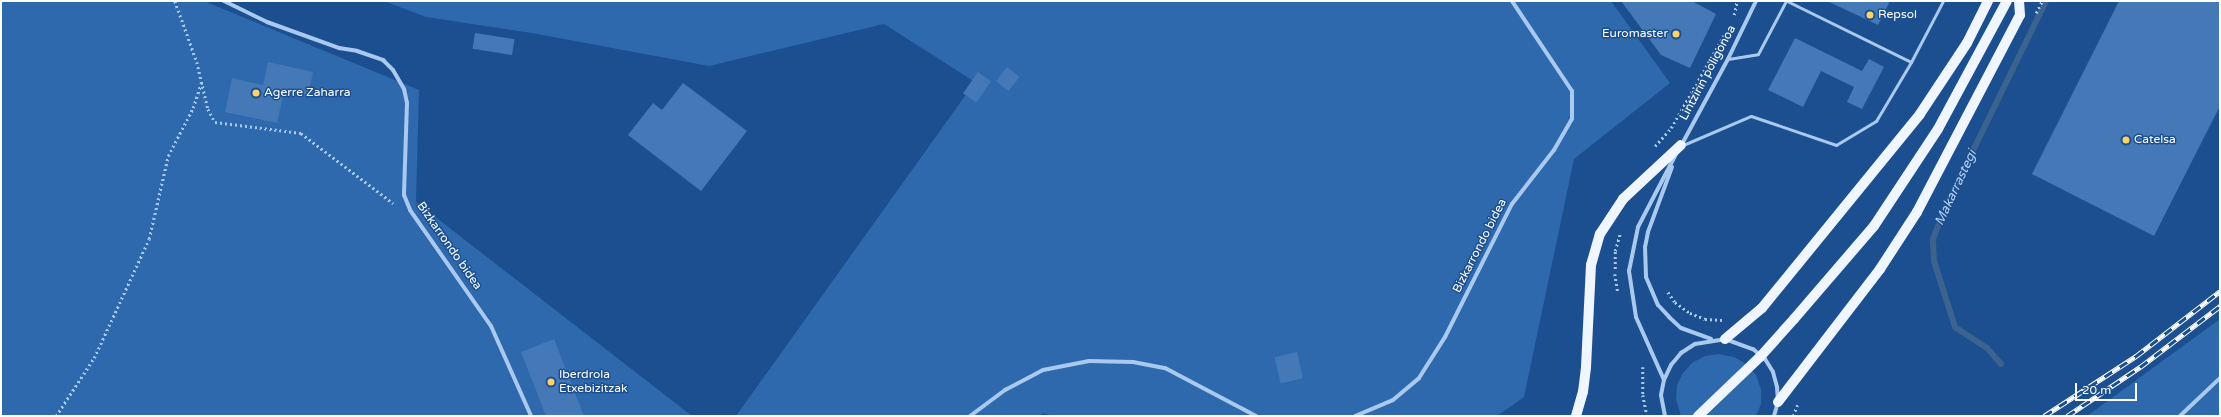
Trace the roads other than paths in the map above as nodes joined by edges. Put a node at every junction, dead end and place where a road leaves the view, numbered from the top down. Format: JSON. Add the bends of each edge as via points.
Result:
{"nodes":[{"id":1,"x":224,"y":1,"type":"edge"},
{"id":2,"x":1512,"y":1,"type":"edge"},
{"id":3,"x":1756,"y":1,"type":"edge"},
{"id":4,"x":1787,"y":1,"type":"edge"},
{"id":5,"x":1943,"y":1,"type":"edge"},
{"id":6,"x":1988,"y":1,"type":"edge"},
{"id":7,"x":2007,"y":1,"type":"edge"},
{"id":8,"x":2019,"y":1,"type":"edge"},
{"id":9,"x":1728,"y":59,"type":"junction"},
{"id":10,"x":1912,"y":62,"type":"junction"},
{"id":11,"x":1679,"y":149,"type":"junction"},
{"id":12,"x":1725,"y":339,"type":"junction"},
{"id":13,"x":1711,"y":340,"type":"junction"},
{"id":14,"x":2220,"y":378,"type":"edge"},
{"id":15,"x":1664,"y":380,"type":"junction"},
{"id":16,"x":1776,"y":411,"type":"edge"},
{"id":17,"x":531,"y":416,"type":"edge"},
{"id":18,"x":970,"y":416,"type":"edge"},
{"id":19,"x":1256,"y":416,"type":"edge"},
{"id":20,"x":1355,"y":416,"type":"edge"},
{"id":21,"x":1576,"y":416,"type":"edge"},
{"id":22,"x":1665,"y":416,"type":"edge"},
{"id":23,"x":1698,"y":416,"type":"edge"},
{"id":24,"x":2180,"y":416,"type":"edge"}],
"edges":[{"from":1,"to":17,"type":"street","name":"Bizkarrondo bidea","via":[[274,24],[338,48],[383,60],[398,76],[407,103],[404,195],[410,210],[492,326]]},
{"from":2,"to":20,"type":"street","name":"Bizkarrondo bidea","via":[[1572,91],[1572,119],[1554,150],[1512,204],[1446,337],[1419,378],[1393,400]]},
{"from":3,"to":9,"type":"street","name":"Lintzirin poligonoa"},
{"from":4,"to":9,"type":"lane","via":[[1758,54]]},
{"from":4,"to":10,"type":"lane"},
{"from":5,"to":10,"type":"lane"},
{"from":6,"to":12,"type":"main road","via":[[1967,43],[1920,114],[1762,308]]},
{"from":7,"to":23,"type":"main road","bridge":true,"via":[[1938,129],[1878,219],[1760,358]]},
{"from":8,"to":16,"type":"main road","via":[[2020,15],[1916,212],[1880,269]]},
{"from":9,"to":11,"type":"street","name":"Lintzirin poligonoa"},
{"from":10,"to":11,"type":"lane","via":[[1876,121],[1836,145],[1751,116]]},
{"from":11,"to":13,"type":"street","name":"Lintzirin poligonoa","via":[[1648,232],[1644,262],[1646,277],[1658,306],[1668,318],[1681,328]]},
{"from":11,"to":15,"type":"street","name":"Lintzirin poligonoa","via":[[1638,227],[1629,271],[1636,317]]},
{"from":11,"to":21,"type":"main road","via":[[1623,199],[1600,234],[1591,265],[1585,380]]},
{"from":12,"to":13,"type":"street"},
{"from":12,"to":16,"type":"street","via":[[1753,349],[1764,359],[1773,372]]},
{"from":13,"to":15,"type":"street","via":[[1695,344],[1681,353],[1671,365]]},
{"from":14,"to":24,"type":"street"},
{"from":15,"to":22,"type":"street","via":[[1661,394]]},
{"from":18,"to":19,"type":"street","via":[[1005,390],[1043,370],[1089,361],[1133,362],[1165,368]]}]}
